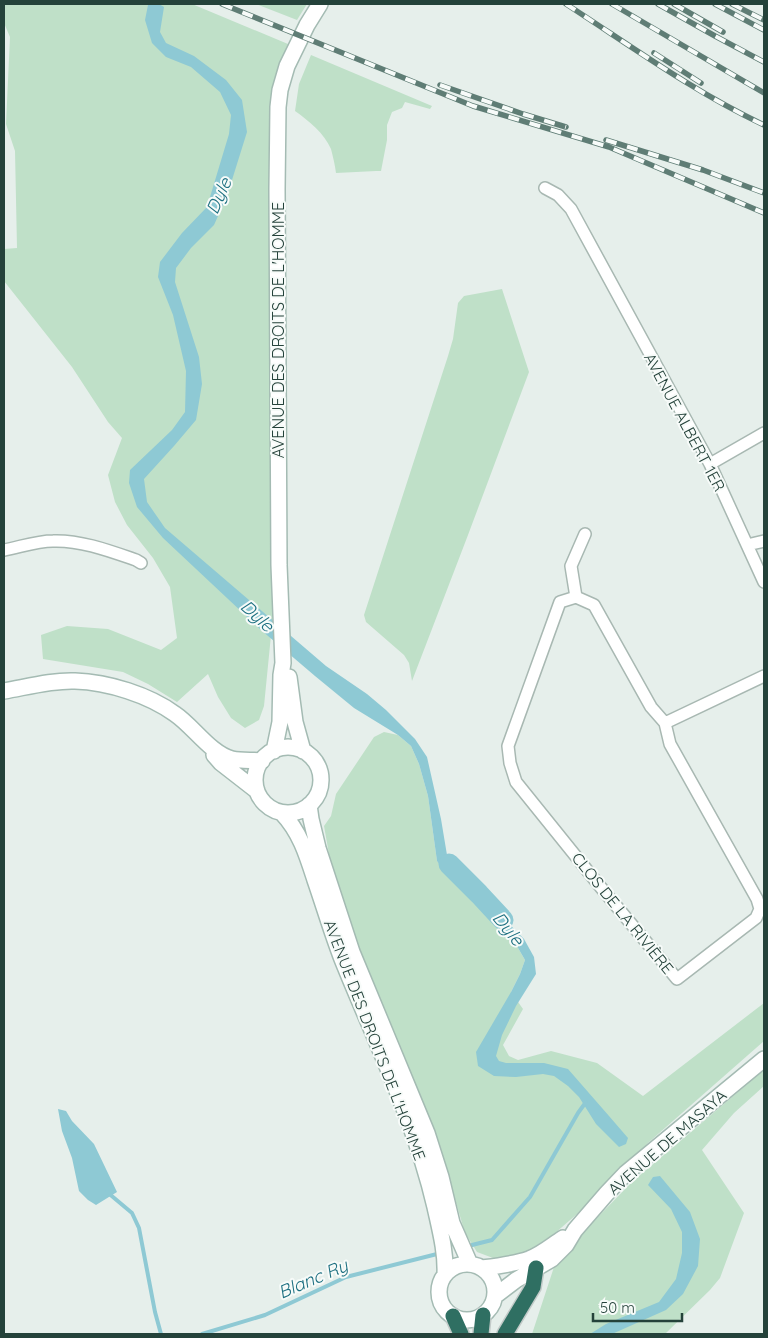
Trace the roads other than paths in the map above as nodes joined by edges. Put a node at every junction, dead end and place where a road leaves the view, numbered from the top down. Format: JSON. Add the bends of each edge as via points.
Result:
{"nodes":[{"id":1,"x":320,"y":5,"type":"edge"},
{"id":2,"x":545,"y":188,"type":"dead end"},
{"id":3,"x":764,"y":433,"type":"edge"},
{"id":4,"x":710,"y":464,"type":"junction"},
{"id":5,"x":585,"y":534,"type":"dead end"},
{"id":6,"x":764,"y":541,"type":"edge"},
{"id":7,"x":747,"y":545,"type":"junction"},
{"id":8,"x":4,"y":550,"type":"edge"},
{"id":9,"x":141,"y":563,"type":"dead end"},
{"id":10,"x":764,"y":582,"type":"edge"},
{"id":11,"x":576,"y":597,"type":"junction"},
{"id":12,"x":283,"y":663,"type":"junction"},
{"id":13,"x":764,"y":676,"type":"edge"},
{"id":14,"x":4,"y":691,"type":"edge"},
{"id":15,"x":664,"y":723,"type":"junction"},
{"id":16,"x":207,"y":743,"type":"junction"},
{"id":17,"x":274,"y":751,"type":"junction"},
{"id":18,"x":303,"y":751,"type":"junction"},
{"id":19,"x":262,"y":761,"type":"junction"},
{"id":20,"x":257,"y":791,"type":"junction"},
{"id":21,"x":310,"y":805,"type":"junction"},
{"id":22,"x":282,"y":813,"type":"junction"},
{"id":23,"x":764,"y":1059,"type":"edge"},
{"id":24,"x":575,"y":1230,"type":"junction"},
{"id":25,"x":476,"y":1266,"type":"junction"},
{"id":26,"x":536,"y":1268,"type":"junction"},
{"id":27,"x":445,"y":1274,"type":"junction"},
{"id":28,"x":495,"y":1296,"type":"junction"},
{"id":29,"x":483,"y":1314,"type":"junction"},
{"id":30,"x":452,"y":1316,"type":"junction"},
{"id":31,"x":460,"y":1334,"type":"edge"},
{"id":32,"x":481,"y":1334,"type":"edge"},
{"id":33,"x":505,"y":1334,"type":"edge"}],
"edges":[{"from":1,"to":12,"type":"main road","name":"AVENUE DES DROITS DE L'HOMME","via":[[287,66],[278,107],[279,515]]},
{"from":2,"to":4,"type":"street","name":"AVENUE ALBERT 1ER","via":[[558,194],[571,210]]},
{"from":3,"to":4,"type":"street"},
{"from":4,"to":7,"type":"street","name":"AVENUE ALBERT 1ER"},
{"from":5,"to":11,"type":"street","via":[[571,566]]},
{"from":6,"to":7,"type":"street"},
{"from":7,"to":10,"type":"street","name":"AVENUE ALBERT 1ER"},
{"from":8,"to":9,"type":"street","via":[[61,541],[96,547]]},
{"from":11,"to":15,"type":"street","name":"CLOS DE LA RIVIÈRE","via":[[594,605],[651,707]]},
{"from":11,"to":15,"type":"street","name":"CLOS DE LA RIVIÈRE","via":[[560,602],[508,746],[510,763],[516,782],[677,979],[756,918],[760,909],[670,744]]},
{"from":12,"to":17,"type":"main road","via":[[280,722]]},
{"from":12,"to":18,"type":"main road","via":[[288,673]]},
{"from":13,"to":15,"type":"street"},
{"from":14,"to":16,"type":"main road","via":[[75,681],[122,689],[175,714]]},
{"from":16,"to":19,"type":"main road","via":[[230,758]]},
{"from":16,"to":20,"type":"main road","via":[[221,763]]},
{"from":17,"to":18,"type":"main road","via":[[290,748]]},
{"from":17,"to":19,"type":"main road"},
{"from":18,"to":21,"type":"main road","via":[[314,761],[320,774],[319,791]]},
{"from":19,"to":20,"type":"main road","via":[[256,772]]},
{"from":20,"to":22,"type":"main road","via":[[266,804]]},
{"from":21,"to":22,"type":"main road","via":[[296,812]]},
{"from":21,"to":25,"type":"main road","name":"AVENUE DES DROITS DE L'HOMME","via":[[318,848],[352,952],[427,1133],[452,1223]]},
{"from":22,"to":27,"type":"main road","name":"AVENUE DES DROITS DE L'HOMME","via":[[298,833],[306,852],[342,957],[415,1136],[440,1228],[446,1259]]},
{"from":23,"to":24,"type":"main road","name":"AVENUE DE MASAYA","via":[[626,1173]]},
{"from":24,"to":25,"type":"main road","name":"AVENUE DE MASAYA","via":[[530,1259]]},
{"from":24,"to":26,"type":"main road","name":"AVENUE DE MASAYA","via":[[552,1259]]},
{"from":25,"to":27,"type":"main road","via":[[460,1265]]},
{"from":25,"to":28,"type":"main road","via":[[493,1280]]},
{"from":26,"to":28,"type":"main road","name":"AVENUE DE MASAYA"},
{"from":26,"to":33,"type":"highway","via":[[533,1286]]},
{"from":27,"to":30,"type":"main road","via":[[439,1290],[441,1301]]},
{"from":28,"to":29,"type":"main road"},
{"from":29,"to":30,"type":"main road","via":[[473,1319]]},
{"from":29,"to":32,"type":"highway"},
{"from":30,"to":31,"type":"highway"}]}
